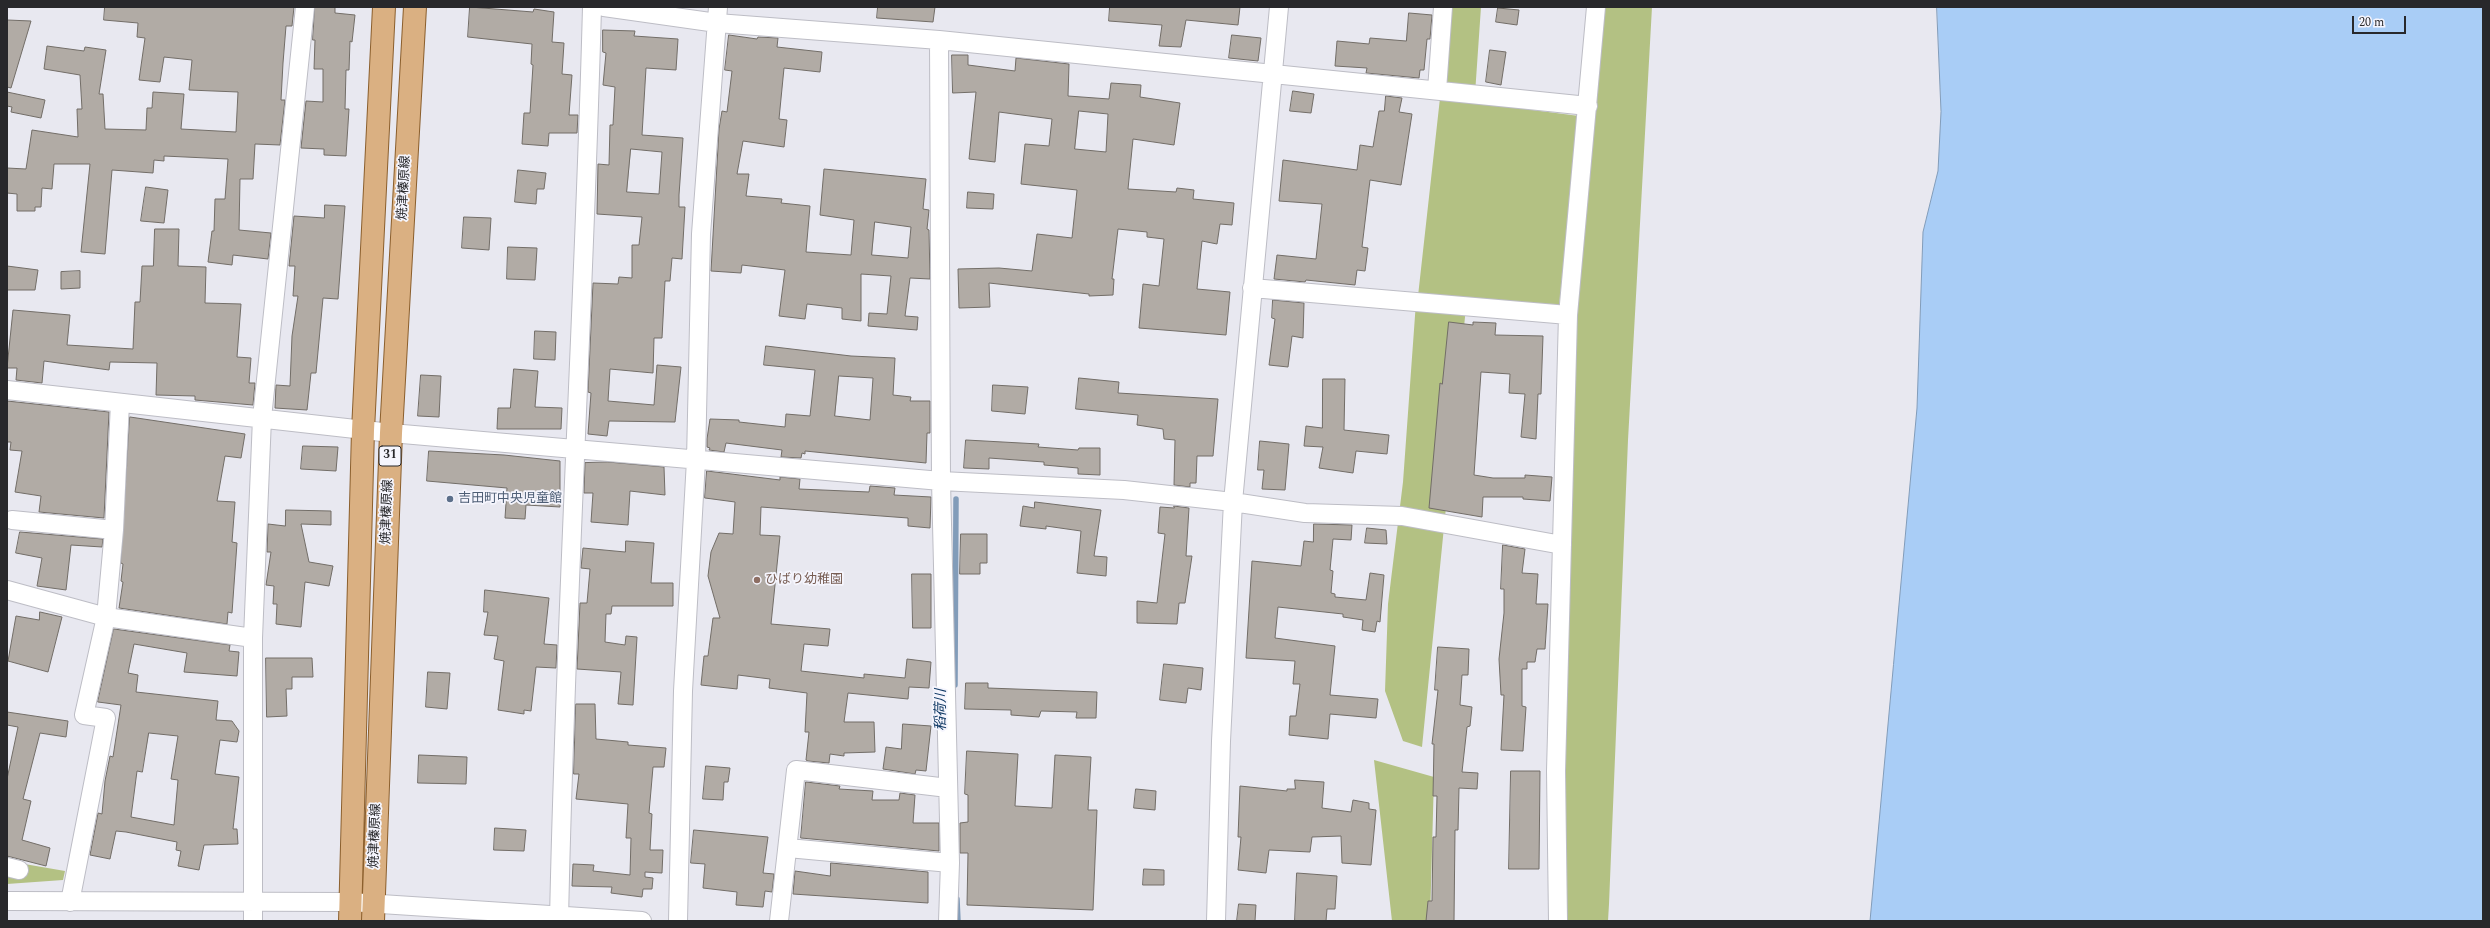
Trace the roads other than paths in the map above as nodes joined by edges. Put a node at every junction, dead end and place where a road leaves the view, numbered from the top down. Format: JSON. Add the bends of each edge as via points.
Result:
{"nodes":[{"id":1,"x":305,"y":7,"type":"edge"},
{"id":2,"x":384,"y":7,"type":"edge"},
{"id":3,"x":415,"y":7,"type":"edge"},
{"id":4,"x":592,"y":7,"type":"edge"},
{"id":5,"x":604,"y":7,"type":"edge"},
{"id":6,"x":1278,"y":7,"type":"edge"},
{"id":7,"x":1443,"y":7,"type":"edge"},
{"id":8,"x":1596,"y":7,"type":"edge"},
{"id":9,"x":718,"y":15,"type":"edge"},
{"id":10,"x":939,"y":40,"type":"junction"},
{"id":11,"x":1274,"y":73,"type":"junction"},
{"id":12,"x":1436,"y":90,"type":"junction"},
{"id":13,"x":1588,"y":106,"type":"junction"},
{"id":14,"x":1252,"y":288,"type":"junction"},
{"id":15,"x":1568,"y":315,"type":"junction"},
{"id":16,"x":7,"y":390,"type":"edge"},
{"id":17,"x":120,"y":402,"type":"junction"},
{"id":18,"x":262,"y":418,"type":"junction"},
{"id":19,"x":363,"y":430,"type":"junction"},
{"id":20,"x":391,"y":433,"type":"junction"},
{"id":21,"x":575,"y":448,"type":"junction"},
{"id":22,"x":696,"y":460,"type":"junction"},
{"id":23,"x":941,"y":481,"type":"junction"},
{"id":24,"x":1233,"y":502,"type":"junction"},
{"id":25,"x":12,"y":520,"type":"dead end"},
{"id":26,"x":114,"y":530,"type":"junction"},
{"id":27,"x":1562,"y":545,"type":"junction"},
{"id":28,"x":7,"y":590,"type":"edge"},
{"id":29,"x":106,"y":618,"type":"junction"},
{"id":30,"x":253,"y":638,"type":"junction"},
{"id":31,"x":948,"y":788,"type":"junction"},
{"id":32,"x":788,"y":848,"type":"junction"},
{"id":33,"x":950,"y":863,"type":"junction"},
{"id":34,"x":7,"y":901,"type":"edge"},
{"id":35,"x":70,"y":902,"type":"junction"},
{"id":36,"x":252,"y":902,"type":"junction"},
{"id":37,"x":350,"y":912,"type":"edge"},
{"id":38,"x":374,"y":913,"type":"edge"},
{"id":39,"x":559,"y":919,"type":"edge"},
{"id":40,"x":253,"y":921,"type":"edge"},
{"id":41,"x":642,"y":921,"type":"edge"},
{"id":42,"x":678,"y":921,"type":"edge"},
{"id":43,"x":779,"y":921,"type":"edge"},
{"id":44,"x":948,"y":921,"type":"edge"},
{"id":45,"x":1216,"y":921,"type":"edge"},
{"id":46,"x":1558,"y":921,"type":"edge"}],
"edges":[{"from":1,"to":18,"type":"street"},
{"from":2,"to":19,"type":"main road","name":"焼津榛原線","number":"31"},
{"from":3,"to":20,"type":"main road","name":"焼津榛原線","number":"31"},
{"from":4,"to":21,"type":"street","via":[[587,218]]},
{"from":5,"to":9,"type":"street"},
{"from":6,"to":11,"type":"street"},
{"from":7,"to":12,"type":"street"},
{"from":8,"to":13,"type":"street"},
{"from":9,"to":10,"type":"street"},
{"from":9,"to":22,"type":"street","via":[[702,234]]},
{"from":10,"to":11,"type":"street"},
{"from":10,"to":23,"type":"street"},
{"from":11,"to":12,"type":"street"},
{"from":11,"to":14,"type":"street"},
{"from":12,"to":13,"type":"street"},
{"from":13,"to":15,"type":"street"},
{"from":14,"to":15,"type":"street"},
{"from":14,"to":24,"type":"street"},
{"from":15,"to":27,"type":"street"},
{"from":16,"to":17,"type":"street"},
{"from":17,"to":18,"type":"street"},
{"from":17,"to":26,"type":"street"},
{"from":18,"to":19,"type":"street"},
{"from":18,"to":30,"type":"street"},
{"from":19,"to":20,"type":"street"},
{"from":19,"to":37,"type":"main road","name":"焼津榛原線","number":"31"},
{"from":20,"to":21,"type":"street"},
{"from":20,"to":38,"type":"main road","name":"焼津榛原線","number":"31"},
{"from":21,"to":22,"type":"street"},
{"from":21,"to":39,"type":"street"},
{"from":22,"to":23,"type":"street"},
{"from":22,"to":42,"type":"street","via":[[683,690]]},
{"from":23,"to":24,"type":"street","via":[[1124,490]]},
{"from":23,"to":31,"type":"street"},
{"from":24,"to":27,"type":"street","via":[[1305,513],[1402,516]]},
{"from":24,"to":45,"type":"street","via":[[1221,741]]},
{"from":25,"to":26,"type":"street"},
{"from":26,"to":29,"type":"street"},
{"from":27,"to":46,"type":"street","via":[[1556,771]]},
{"from":28,"to":29,"type":"street"},
{"from":29,"to":30,"type":"street"},
{"from":29,"to":35,"type":"street","via":[[84,715],[106,718]]},
{"from":30,"to":36,"type":"street","via":[[255,769]]},
{"from":31,"to":32,"type":"street","via":[[796,770]]},
{"from":31,"to":33,"type":"street"},
{"from":32,"to":33,"type":"street"},
{"from":32,"to":43,"type":"street"},
{"from":33,"to":44,"type":"street"},
{"from":34,"to":35,"type":"street"},
{"from":35,"to":36,"type":"street"},
{"from":36,"to":37,"type":"street"},
{"from":36,"to":40,"type":"street"},
{"from":37,"to":38,"type":"street"},
{"from":38,"to":39,"type":"street"},
{"from":39,"to":41,"type":"street"}]}
